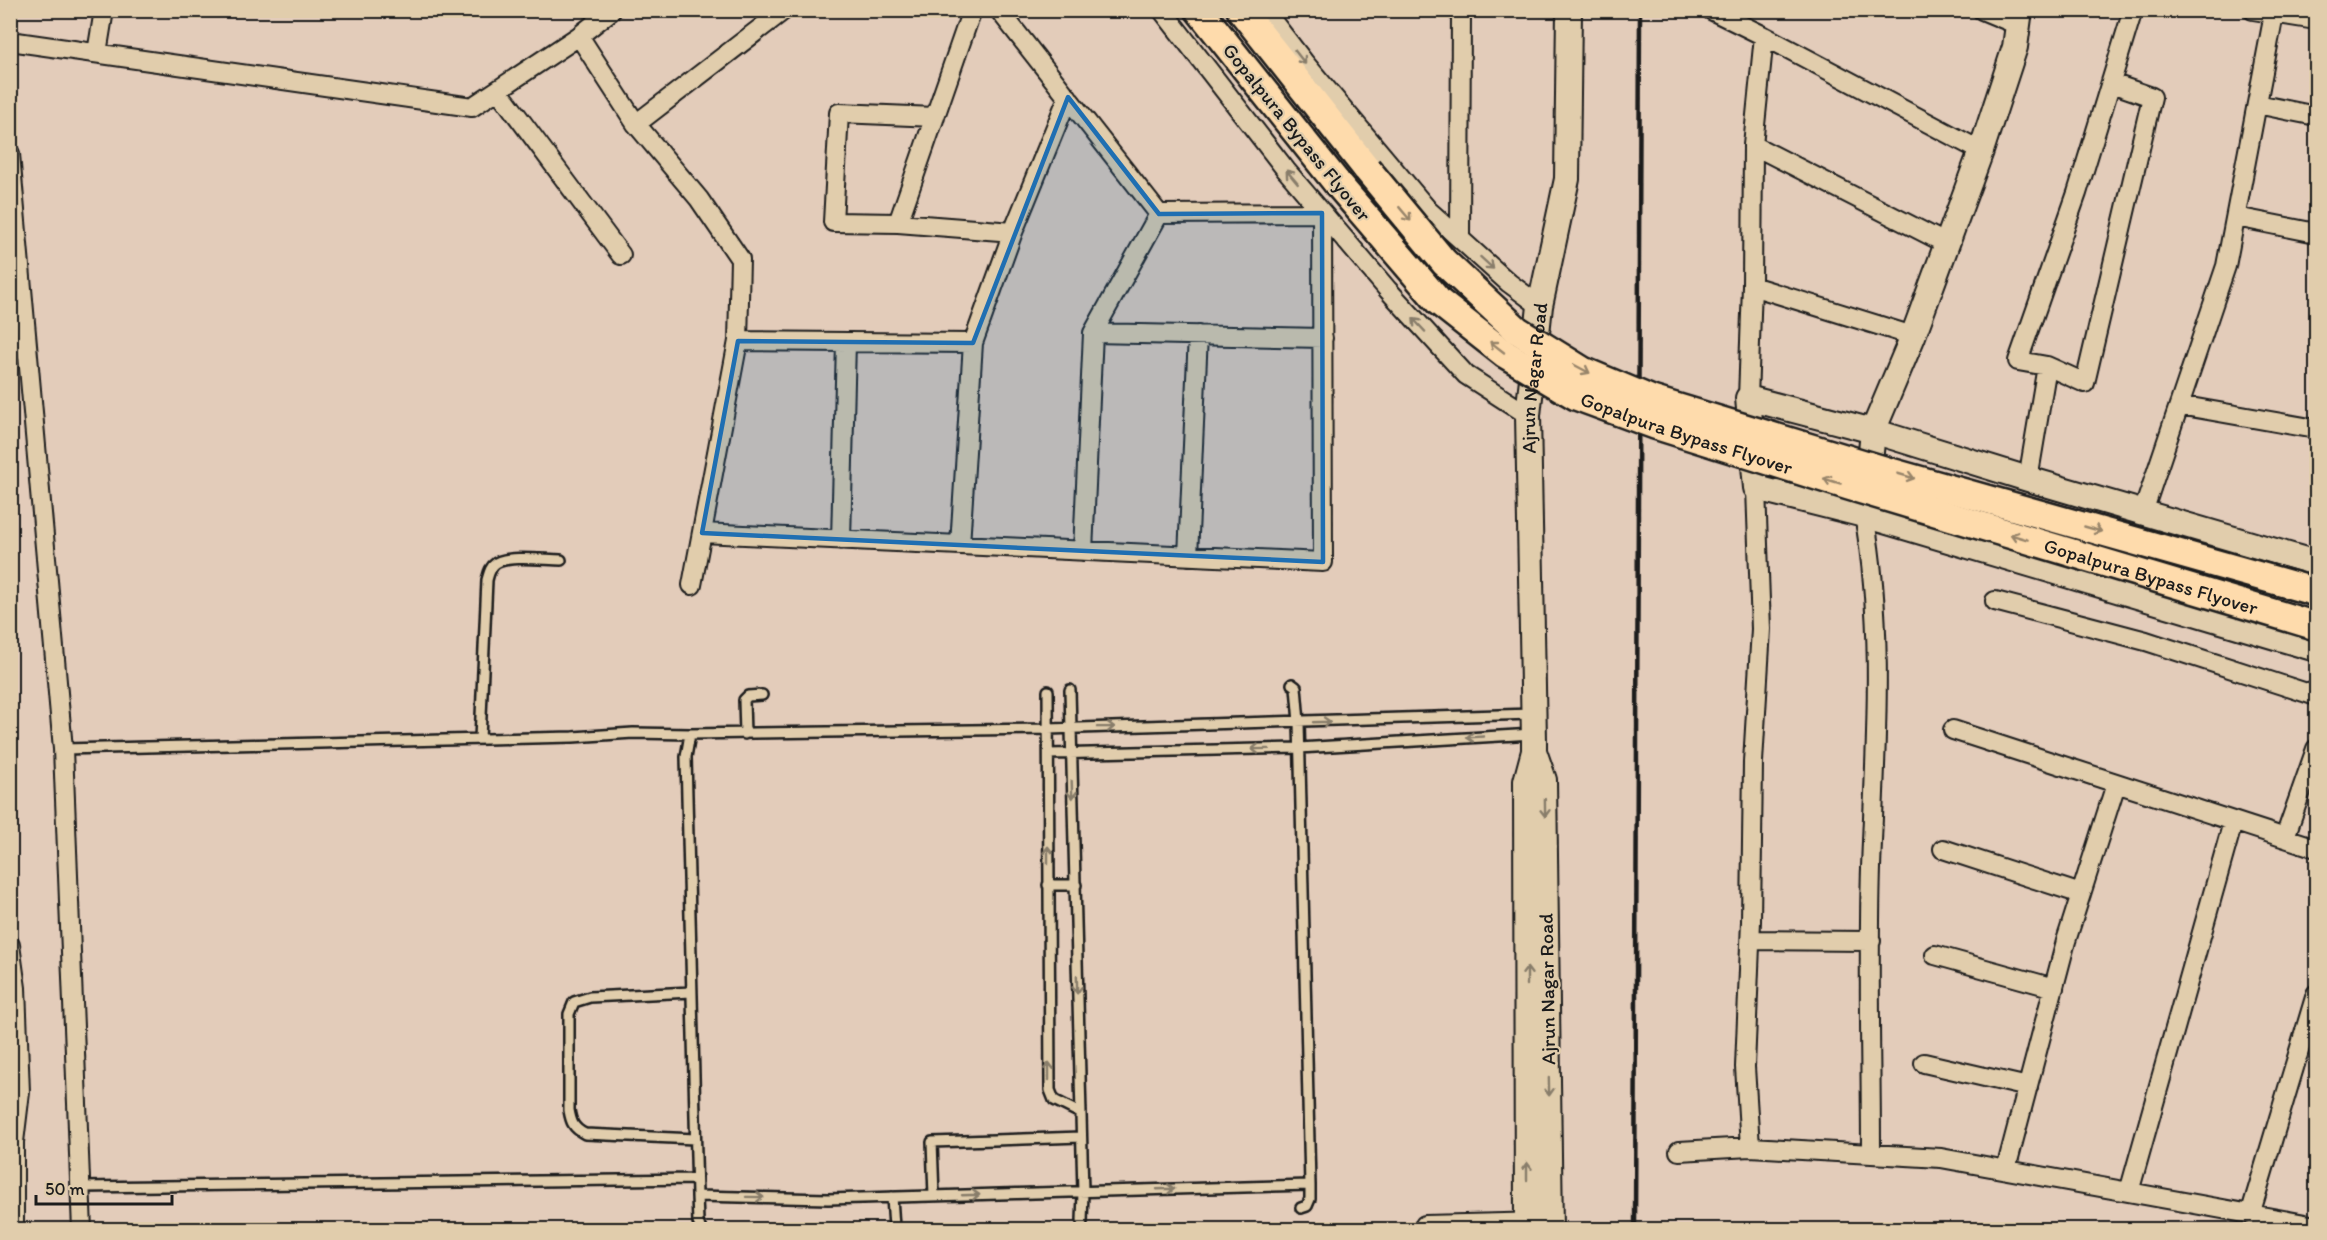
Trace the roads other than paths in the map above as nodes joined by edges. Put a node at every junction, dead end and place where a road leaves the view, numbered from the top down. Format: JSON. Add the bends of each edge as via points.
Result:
{"nodes":[{"id":1,"x":104,"y":10,"type":"edge"},
{"id":2,"x":612,"y":10,"type":"edge"},
{"id":3,"x":784,"y":10,"type":"edge"},
{"id":4,"x":972,"y":10,"type":"edge"},
{"id":5,"x":999,"y":10,"type":"edge"},
{"id":6,"x":1162,"y":10,"type":"edge"},
{"id":7,"x":1200,"y":10,"type":"edge"},
{"id":8,"x":1241,"y":10,"type":"edge"},
{"id":9,"x":1264,"y":10,"type":"edge"},
{"id":10,"x":1461,"y":10,"type":"edge"},
{"id":11,"x":1569,"y":10,"type":"edge"},
{"id":12,"x":1711,"y":10,"type":"edge"},
{"id":13,"x":1982,"y":10,"type":"edge"},
{"id":14,"x":2133,"y":10,"type":"edge"},
{"id":15,"x":2253,"y":10,"type":"edge"},
{"id":16,"x":2274,"y":14,"type":"junction"},
{"id":17,"x":2019,"y":18,"type":"edge"},
{"id":18,"x":2316,"y":20,"type":"edge"},
{"id":19,"x":579,"y":36,"type":"junction"},
{"id":20,"x":1764,"y":36,"type":"junction"},
{"id":21,"x":10,"y":41,"type":"edge"},
{"id":22,"x":97,"y":52,"type":"junction"},
{"id":23,"x":2111,"y":83,"type":"junction"},
{"id":24,"x":498,"y":90,"type":"junction"},
{"id":25,"x":1068,"y":97,"type":"junction"},
{"id":26,"x":2257,"y":104,"type":"junction"},
{"id":27,"x":2316,"y":116,"type":"edge"},
{"id":28,"x":935,"y":117,"type":"junction"},
{"id":29,"x":636,"y":124,"type":"junction"},
{"id":30,"x":1753,"y":145,"type":"junction"},
{"id":31,"x":1981,"y":151,"type":"junction"},
{"id":32,"x":10,"y":154,"type":"edge"},
{"id":33,"x":1322,"y":213,"type":"junction"},
{"id":34,"x":1159,"y":214,"type":"junction"},
{"id":35,"x":2236,"y":217,"type":"junction"},
{"id":36,"x":898,"y":223,"type":"junction"},
{"id":37,"x":1013,"y":232,"type":"junction"},
{"id":38,"x":2316,"y":233,"type":"edge"},
{"id":39,"x":1460,"y":239,"type":"junction"},
{"id":40,"x":1947,"y":244,"type":"junction"},
{"id":41,"x":621,"y":255,"type":"dead end"},
{"id":42,"x":1752,"y":286,"type":"junction"},
{"id":43,"x":1540,"y":306,"type":"junction"},
{"id":44,"x":1093,"y":333,"type":"junction"},
{"id":45,"x":1197,"y":335,"type":"junction"},
{"id":46,"x":1913,"y":336,"type":"junction"},
{"id":47,"x":1323,"y":338,"type":"junction"},
{"id":48,"x":738,"y":341,"type":"junction"},
{"id":49,"x":846,"y":342,"type":"junction"},
{"id":50,"x":973,"y":343,"type":"junction"},
{"id":51,"x":2048,"y":366,"type":"junction"},
{"id":52,"x":1749,"y":398,"type":"junction"},
{"id":53,"x":2179,"y":405,"type":"junction"},
{"id":54,"x":1528,"y":415,"type":"junction"},
{"id":55,"x":2316,"y":429,"type":"edge"},
{"id":56,"x":1873,"y":430,"type":"junction"},
{"id":57,"x":2028,"y":479,"type":"junction"},
{"id":58,"x":1756,"y":488,"type":"junction"},
{"id":59,"x":2143,"y":512,"type":"junction"},
{"id":60,"x":1864,"y":515,"type":"junction"},
{"id":61,"x":702,"y":533,"type":"junction"},
{"id":62,"x":841,"y":540,"type":"junction"},
{"id":63,"x":960,"y":545,"type":"junction"},
{"id":64,"x":1083,"y":551,"type":"junction"},
{"id":65,"x":1188,"y":556,"type":"junction"},
{"id":66,"x":561,"y":560,"type":"dead end"},
{"id":67,"x":2316,"y":563,"type":"edge"},
{"id":68,"x":692,"y":585,"type":"dead end"},
{"id":69,"x":2316,"y":592,"type":"edge"},
{"id":70,"x":1995,"y":601,"type":"dead end"},
{"id":71,"x":2316,"y":626,"type":"edge"},
{"id":72,"x":2316,"y":649,"type":"edge"},
{"id":73,"x":1292,"y":684,"type":"dead end"},
{"id":74,"x":1070,"y":690,"type":"dead end"},
{"id":75,"x":1048,"y":691,"type":"dead end"},
{"id":76,"x":762,"y":695,"type":"dead end"},
{"id":77,"x":2316,"y":696,"type":"edge"},
{"id":78,"x":1299,"y":722,"type":"junction"},
{"id":79,"x":1071,"y":728,"type":"junction"},
{"id":80,"x":1048,"y":729,"type":"junction"},
{"id":81,"x":1953,"y":730,"type":"dead end"},
{"id":82,"x":1534,"y":733,"type":"junction"},
{"id":83,"x":690,"y":734,"type":"junction"},
{"id":84,"x":745,"y":734,"type":"junction"},
{"id":85,"x":480,"y":739,"type":"junction"},
{"id":86,"x":1299,"y":748,"type":"junction"},
{"id":87,"x":63,"y":749,"type":"junction"},
{"id":88,"x":2316,"y":749,"type":"edge"},
{"id":89,"x":1070,"y":753,"type":"junction"},
{"id":90,"x":1048,"y":754,"type":"junction"},
{"id":91,"x":2116,"y":784,"type":"junction"},
{"id":92,"x":2233,"y":822,"type":"junction"},
{"id":93,"x":2285,"y":837,"type":"junction"},
{"id":94,"x":2316,"y":848,"type":"edge"},
{"id":95,"x":1943,"y":849,"type":"dead end"},
{"id":96,"x":1048,"y":885,"type":"junction"},
{"id":97,"x":1076,"y":885,"type":"junction"},
{"id":98,"x":2081,"y":894,"type":"junction"},
{"id":99,"x":1750,"y":940,"type":"junction"},
{"id":100,"x":1871,"y":940,"type":"junction"},
{"id":101,"x":10,"y":945,"type":"edge"},
{"id":102,"x":1935,"y":955,"type":"dead end"},
{"id":103,"x":13,"y":988,"type":"edge"},
{"id":104,"x":2054,"y":988,"type":"junction"},
{"id":105,"x":691,"y":992,"type":"junction"},
{"id":106,"x":2316,"y":994,"type":"edge"},
{"id":107,"x":1924,"y":1063,"type":"dead end"},
{"id":108,"x":2028,"y":1087,"type":"junction"},
{"id":109,"x":1080,"y":1113,"type":"junction"},
{"id":110,"x":1080,"y":1137,"type":"junction"},
{"id":111,"x":695,"y":1139,"type":"junction"},
{"id":112,"x":12,"y":1142,"type":"edge"},
{"id":113,"x":1750,"y":1147,"type":"junction"},
{"id":114,"x":1679,"y":1151,"type":"dead end"},
{"id":115,"x":1871,"y":1155,"type":"junction"},
{"id":116,"x":2006,"y":1169,"type":"junction"},
{"id":117,"x":696,"y":1179,"type":"junction"},
{"id":118,"x":1311,"y":1185,"type":"junction"},
{"id":119,"x":81,"y":1187,"type":"junction"},
{"id":120,"x":1083,"y":1192,"type":"junction"},
{"id":121,"x":2129,"y":1192,"type":"junction"},
{"id":122,"x":697,"y":1196,"type":"junction"},
{"id":123,"x":934,"y":1196,"type":"junction"},
{"id":124,"x":892,"y":1197,"type":"junction"},
{"id":125,"x":1301,"y":1208,"type":"dead end"},
{"id":126,"x":2250,"y":1215,"type":"junction"},
{"id":127,"x":1082,"y":1222,"type":"dead end"},
{"id":128,"x":1539,"y":1226,"type":"edge"},
{"id":129,"x":894,"y":1227,"type":"dead end"},
{"id":130,"x":2316,"y":1227,"type":"edge"},
{"id":131,"x":14,"y":1230,"type":"edge"},
{"id":132,"x":82,"y":1230,"type":"edge"},
{"id":133,"x":701,"y":1230,"type":"edge"},
{"id":134,"x":1422,"y":1230,"type":"edge"}],
"edges":[{"from":1,"to":22,"type":"street"},
{"from":2,"to":19,"type":"street"},
{"from":3,"to":29,"type":"street"},
{"from":4,"to":28,"type":"street"},
{"from":5,"to":25,"type":"street"},
{"from":33,"to":6,"type":"street","one_way":true},
{"from":71,"to":7,"type":"main road","name":"Gopalpura Bypass Flyover","one_way":true,"bridge":true,"via":[[1849,486],[1576,396],[1505,354],[1439,302],[1337,183]]},
{"from":8,"to":69,"type":"main road","name":"Gopalpura Bypass Flyover","one_way":true,"bridge":true,"via":[[1444,262],[1517,330],[1583,371],[1652,400],[1875,468]]},
{"from":9,"to":39,"type":"street","one_way":true,"via":[[1414,195]]},
{"from":10,"to":39,"type":"street"},
{"from":11,"to":43,"type":"street","name":"Ajrun Nagar Road","via":[[1567,178]]},
{"from":12,"to":20,"type":"street"},
{"from":13,"to":17,"type":"street"},
{"from":14,"to":23,"type":"street"},
{"from":15,"to":16,"type":"street"},
{"from":16,"to":18,"type":"street"},
{"from":16,"to":26,"type":"street"},
{"from":17,"to":31,"type":"street","via":[[2015,47]]},
{"from":19,"to":24,"type":"street"},
{"from":19,"to":29,"type":"street"},
{"from":20,"to":30,"type":"street"},
{"from":20,"to":31,"type":"street"},
{"from":21,"to":22,"type":"street"},
{"from":22,"to":24,"type":"street","via":[[472,107]]},
{"from":23,"to":51,"type":"street","via":[[2078,193],[2018,361]]},
{"from":23,"to":51,"type":"street","via":[[2152,97],[2085,382]]},
{"from":24,"to":41,"type":"street"},
{"from":25,"to":34,"type":"street"},
{"from":25,"to":37,"type":"street"},
{"from":26,"to":27,"type":"street"},
{"from":26,"to":35,"type":"street"},
{"from":28,"to":36,"type":"street"},
{"from":28,"to":36,"type":"street","via":[[839,113],[833,222]]},
{"from":29,"to":48,"type":"street","via":[[699,199],[740,259]]},
{"from":30,"to":40,"type":"street"},
{"from":30,"to":42,"type":"street"},
{"from":31,"to":40,"type":"street"},
{"from":32,"to":87,"type":"street"},
{"from":33,"to":34,"type":"street"},
{"from":33,"to":47,"type":"street"},
{"from":54,"to":33,"type":"street","one_way":true,"via":[[1466,375]]},
{"from":34,"to":44,"type":"street"},
{"from":35,"to":38,"type":"street"},
{"from":35,"to":53,"type":"street","via":[[2226,266]]},
{"from":36,"to":37,"type":"street"},
{"from":37,"to":50,"type":"street"},
{"from":39,"to":43,"type":"street","one_way":true},
{"from":40,"to":46,"type":"street"},
{"from":42,"to":46,"type":"street"},
{"from":42,"to":52,"type":"street"},
{"from":43,"to":54,"type":"street","name":"Ajrun Nagar Road"},
{"from":44,"to":45,"type":"street"},
{"from":44,"to":64,"type":"street"},
{"from":45,"to":47,"type":"street"},
{"from":45,"to":65,"type":"street"},
{"from":46,"to":56,"type":"street"},
{"from":47,"to":65,"type":"street","via":[[1323,562]]},
{"from":48,"to":49,"type":"street"},
{"from":48,"to":61,"type":"street"},
{"from":49,"to":50,"type":"street"},
{"from":49,"to":62,"type":"street"},
{"from":50,"to":63,"type":"street"},
{"from":51,"to":57,"type":"street"},
{"from":52,"to":56,"type":"street"},
{"from":52,"to":58,"type":"street"},
{"from":53,"to":55,"type":"street"},
{"from":53,"to":59,"type":"street"},
{"from":54,"to":82,"type":"street","name":"Ajrun Nagar Road"},
{"from":56,"to":57,"type":"street"},
{"from":56,"to":60,"type":"street"},
{"from":57,"to":59,"type":"street"},
{"from":58,"to":60,"type":"street"},
{"from":58,"to":99,"type":"street","via":[[1761,629],[1753,762]]},
{"from":59,"to":67,"type":"street"},
{"from":60,"to":72,"type":"street"},
{"from":60,"to":100,"type":"street","via":[[1871,554],[1876,661]]},
{"from":61,"to":62,"type":"street"},
{"from":61,"to":68,"type":"street"},
{"from":62,"to":63,"type":"street"},
{"from":63,"to":64,"type":"street"},
{"from":64,"to":65,"type":"street"},
{"from":66,"to":85,"type":"lane","via":[[507,560],[490,569]]},
{"from":70,"to":77,"type":"street","via":[[2146,641]]},
{"from":73,"to":78,"type":"lane","via":[[1296,687]]},
{"from":74,"to":79,"type":"lane"},
{"from":75,"to":80,"type":"lane"},
{"from":76,"to":84,"type":"lane","via":[[744,700]]},
{"from":79,"to":78,"type":"lane","one_way":true},
{"from":78,"to":82,"type":"lane","one_way":true},
{"from":78,"to":86,"type":"lane"},
{"from":79,"to":80,"type":"lane"},
{"from":79,"to":89,"type":"lane"},
{"from":80,"to":84,"type":"lane"},
{"from":80,"to":90,"type":"lane"},
{"from":81,"to":91,"type":"street"},
{"from":82,"to":86,"type":"lane","one_way":true},
{"from":82,"to":128,"type":"street","name":"Ajrun Nagar Road","via":[[1544,780]]},
{"from":83,"to":84,"type":"lane"},
{"from":83,"to":85,"type":"lane"},
{"from":83,"to":105,"type":"lane","via":[[686,757]]},
{"from":85,"to":87,"type":"lane"},
{"from":86,"to":89,"type":"lane","one_way":true},
{"from":86,"to":118,"type":"lane"},
{"from":87,"to":119,"type":"street"},
{"from":88,"to":93,"type":"street"},
{"from":89,"to":90,"type":"lane"},
{"from":89,"to":97,"type":"lane","one_way":true},
{"from":96,"to":90,"type":"lane","one_way":true},
{"from":91,"to":92,"type":"street"},
{"from":91,"to":98,"type":"street"},
{"from":92,"to":93,"type":"street"},
{"from":92,"to":121,"type":"street"},
{"from":93,"to":94,"type":"street"},
{"from":95,"to":98,"type":"street"},
{"from":96,"to":97,"type":"lane"},
{"from":109,"to":96,"type":"lane","one_way":true,"via":[[1054,1100],[1050,1090]]},
{"from":97,"to":109,"type":"lane","one_way":true},
{"from":98,"to":104,"type":"street"},
{"from":99,"to":100,"type":"street"},
{"from":99,"to":113,"type":"street","via":[[1745,1067]]},
{"from":100,"to":115,"type":"street"},
{"from":101,"to":103,"type":"street"},
{"from":102,"to":104,"type":"street"},
{"from":103,"to":112,"type":"street","via":[[20,1092]]},
{"from":104,"to":108,"type":"street"},
{"from":105,"to":111,"type":"lane"},
{"from":105,"to":111,"type":"lane","via":[[590,997],[574,1002],[568,1014],[569,1110],[575,1129],[585,1134]]},
{"from":106,"to":126,"type":"street"},
{"from":107,"to":108,"type":"street"},
{"from":108,"to":116,"type":"street"},
{"from":109,"to":110,"type":"lane"},
{"from":110,"to":120,"type":"lane"},
{"from":110,"to":123,"type":"lane","via":[[932,1142]]},
{"from":111,"to":117,"type":"lane"},
{"from":112,"to":131,"type":"street"},
{"from":113,"to":114,"type":"street"},
{"from":113,"to":115,"type":"street"},
{"from":115,"to":116,"type":"street","via":[[1941,1158]]},
{"from":116,"to":121,"type":"street"},
{"from":117,"to":119,"type":"lane"},
{"from":117,"to":122,"type":"lane"},
{"from":120,"to":118,"type":"lane","one_way":true},
{"from":118,"to":125,"type":"lane","via":[[1307,1206]]},
{"from":119,"to":132,"type":"street"},
{"from":123,"to":120,"type":"lane","one_way":true},
{"from":120,"to":127,"type":"lane"},
{"from":121,"to":126,"type":"street"},
{"from":122,"to":124,"type":"lane","one_way":true},
{"from":122,"to":133,"type":"lane"},
{"from":123,"to":124,"type":"lane"},
{"from":124,"to":129,"type":"lane"},
{"from":126,"to":130,"type":"street"},
{"from":128,"to":134,"type":"street","via":[[1425,1225]]}]}
